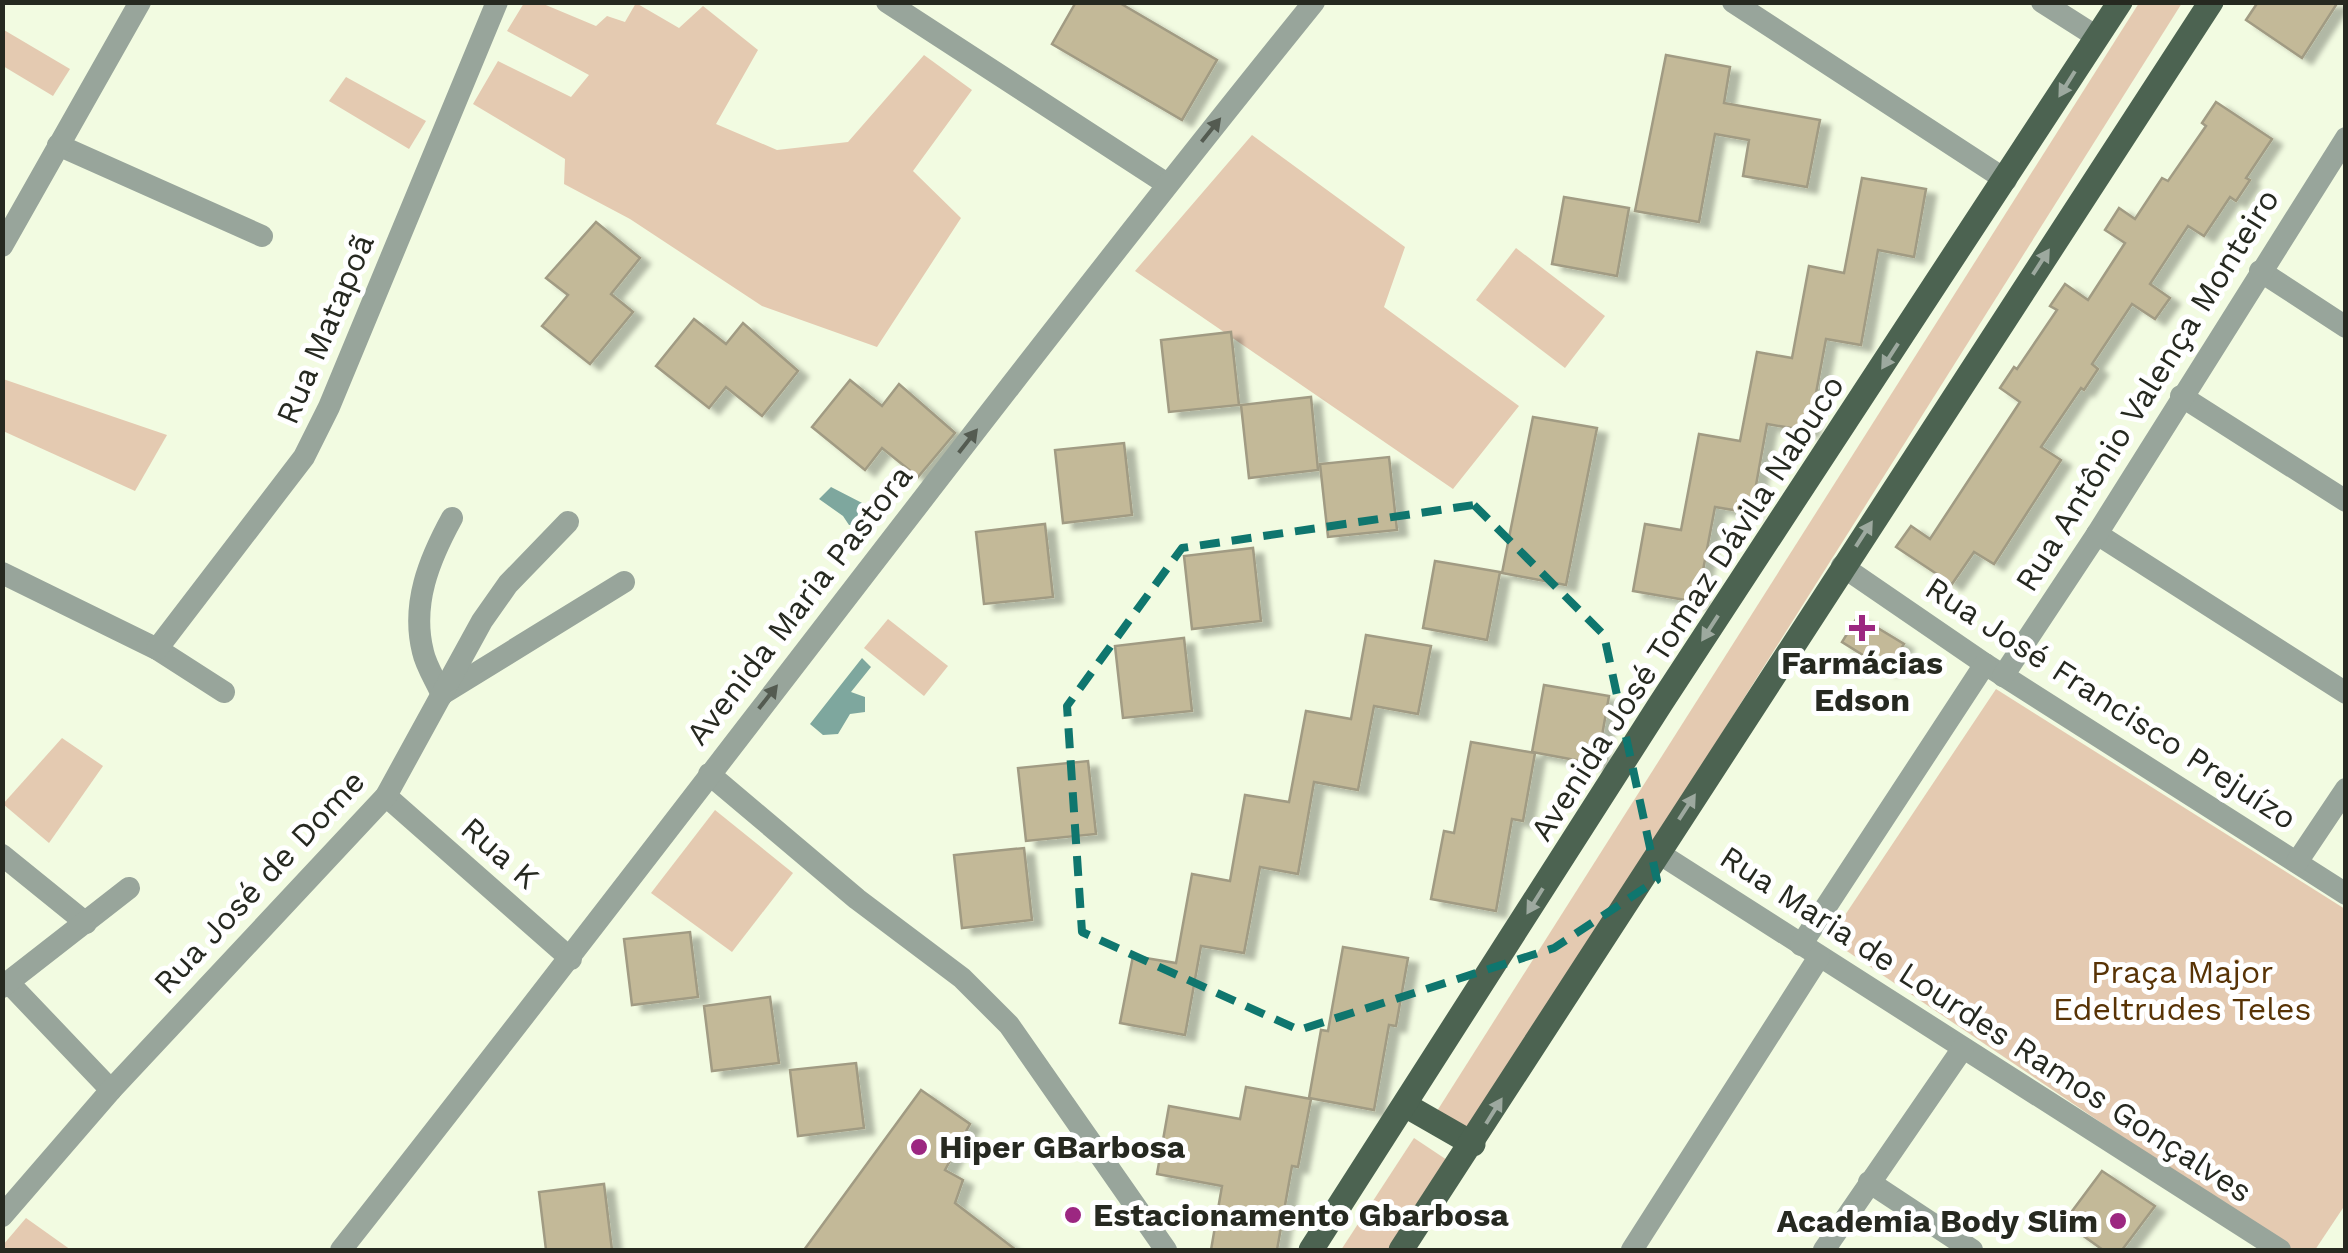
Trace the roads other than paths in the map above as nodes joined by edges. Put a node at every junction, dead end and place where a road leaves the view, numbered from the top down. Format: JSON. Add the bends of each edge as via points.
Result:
{"nodes":[{"id":1,"x":140,"y":2,"type":"edge"},
{"id":2,"x":497,"y":2,"type":"edge"},
{"id":3,"x":887,"y":2,"type":"edge"},
{"id":4,"x":1314,"y":2,"type":"edge"},
{"id":5,"x":1733,"y":2,"type":"edge"},
{"id":6,"x":2042,"y":2,"type":"edge"},
{"id":7,"x":2120,"y":2,"type":"edge"},
{"id":8,"x":2211,"y":2,"type":"edge"},
{"id":9,"x":2097,"y":37,"type":"junction"},
{"id":10,"x":2346,"y":138,"type":"edge"},
{"id":11,"x":58,"y":145,"type":"junction"},
{"id":12,"x":2006,"y":180,"type":"junction"},
{"id":13,"x":1167,"y":184,"type":"junction"},
{"id":14,"x":262,"y":236,"type":"dead end"},
{"id":15,"x":2,"y":246,"type":"edge"},
{"id":16,"x":2260,"y":271,"type":"junction"},
{"id":17,"x":2346,"y":327,"type":"edge"},
{"id":18,"x":2181,"y":396,"type":"junction"},
{"id":19,"x":2346,"y":501,"type":"edge"},
{"id":20,"x":452,"y":518,"type":"dead end"},
{"id":21,"x":568,"y":522,"type":"dead end"},
{"id":22,"x":2097,"y":534,"type":"junction"},
{"id":23,"x":1842,"y":566,"type":"junction"},
{"id":24,"x":2,"y":573,"type":"edge"},
{"id":25,"x":624,"y":582,"type":"dead end"},
{"id":26,"x":157,"y":649,"type":"junction"},
{"id":27,"x":1994,"y":670,"type":"junction"},
{"id":28,"x":224,"y":692,"type":"dead end"},
{"id":29,"x":2346,"y":693,"type":"edge"},
{"id":30,"x":442,"y":695,"type":"junction"},
{"id":31,"x":708,"y":774,"type":"junction"},
{"id":32,"x":2346,"y":788,"type":"edge"},
{"id":33,"x":386,"y":796,"type":"junction"},
{"id":34,"x":1657,"y":852,"type":"junction"},
{"id":35,"x":2,"y":854,"type":"edge"},
{"id":36,"x":2298,"y":862,"type":"junction"},
{"id":37,"x":129,"y":888,"type":"dead end"},
{"id":38,"x":2346,"y":894,"type":"edge"},
{"id":39,"x":86,"y":924,"type":"junction"},
{"id":40,"x":1810,"y":951,"type":"junction"},
{"id":41,"x":570,"y":959,"type":"junction"},
{"id":42,"x":6,"y":985,"type":"edge"},
{"id":43,"x":1963,"y":1048,"type":"junction"},
{"id":44,"x":111,"y":1090,"type":"junction"},
{"id":45,"x":1406,"y":1106,"type":"junction"},
{"id":46,"x":1473,"y":1144,"type":"junction"},
{"id":47,"x":1869,"y":1182,"type":"junction"},
{"id":48,"x":2,"y":1216,"type":"edge"},
{"id":49,"x":341,"y":1250,"type":"edge"},
{"id":50,"x":1166,"y":1250,"type":"edge"},
{"id":51,"x":1311,"y":1250,"type":"edge"},
{"id":52,"x":1402,"y":1250,"type":"edge"},
{"id":53,"x":1632,"y":1250,"type":"edge"},
{"id":54,"x":1824,"y":1250,"type":"edge"},
{"id":55,"x":1972,"y":1250,"type":"edge"},
{"id":56,"x":2280,"y":1250,"type":"edge"}],
"edges":[{"from":1,"to":11,"type":"street"},
{"from":2,"to":26,"type":"street","name":"Rua Matapoã","via":[[304,457]]},
{"from":3,"to":13,"type":"street"},
{"from":13,"to":4,"type":"street","name":"Avenida Maria Pastora","one_way":true},
{"from":5,"to":12,"type":"street"},
{"from":6,"to":9,"type":"street"},
{"from":7,"to":9,"type":"main road","name":"Avenida José Tomaz Dávila Nabuco"},
{"from":23,"to":8,"type":"main road","one_way":true},
{"from":9,"to":12,"type":"main road","name":"Avenida José Tomaz Dávila Nabuco","one_way":true},
{"from":10,"to":16,"type":"street","name":"Rua Antônio Valença Monteiro"},
{"from":11,"to":14,"type":"street"},
{"from":11,"to":15,"type":"street"},
{"from":12,"to":45,"type":"main road","name":"Avenida José Tomaz Dávila Nabuco","one_way":true,"via":[[1660,703]]},
{"from":31,"to":13,"type":"street","name":"Avenida Maria Pastora","one_way":true},
{"from":16,"to":17,"type":"street"},
{"from":16,"to":18,"type":"street","name":"Rua Antônio Valença Monteiro"},
{"from":18,"to":19,"type":"street"},
{"from":18,"to":22,"type":"street","name":"Rua Antônio Valença Monteiro"},
{"from":20,"to":30,"type":"street","via":[[425,577],[419,608],[423,654]]},
{"from":21,"to":30,"type":"street","name":"Rua José de Dome","via":[[508,584]]},
{"from":22,"to":27,"type":"street","name":"Rua Antônio Valença Monteiro"},
{"from":22,"to":29,"type":"street"},
{"from":23,"to":27,"type":"street","name":"Rua José Francisco Prejuízo"},
{"from":34,"to":23,"type":"main road","one_way":true},
{"from":24,"to":26,"type":"street"},
{"from":25,"to":30,"type":"street"},
{"from":26,"to":28,"type":"street"},
{"from":27,"to":36,"type":"street","name":"Rua José Francisco Prejuízo"},
{"from":27,"to":40,"type":"street","name":"Rua Antônio Valença Monteiro"},
{"from":30,"to":33,"type":"street","name":"Rua José de Dome"},
{"from":31,"to":41,"type":"street","name":"Avenida Maria Pastora"},
{"from":31,"to":50,"type":"street","via":[[962,978],[1009,1024]]},
{"from":32,"to":36,"type":"street"},
{"from":33,"to":41,"type":"street","name":"Rua K"},
{"from":33,"to":44,"type":"street","name":"Rua José de Dome"},
{"from":34,"to":40,"type":"street","name":"Rua Maria de Lourdes Ramos Gonçalves"},
{"from":46,"to":34,"type":"main road","one_way":true},
{"from":35,"to":39,"type":"street"},
{"from":36,"to":38,"type":"street","name":"Rua José Francisco Prejuízo"},
{"from":37,"to":39,"type":"street"},
{"from":39,"to":42,"type":"street"},
{"from":40,"to":43,"type":"street","name":"Rua Maria de Lourdes Ramos Gonçalves"},
{"from":40,"to":53,"type":"street","name":"Rua Antônio Valença Monteiro"},
{"from":41,"to":49,"type":"street","name":"Avenida Maria Pastora","via":[[382,1216]]},
{"from":42,"to":44,"type":"street"},
{"from":43,"to":47,"type":"street"},
{"from":43,"to":56,"type":"street","name":"Rua Maria de Lourdes Ramos Gonçalves"},
{"from":44,"to":48,"type":"street","name":"Rua José de Dome"},
{"from":45,"to":46,"type":"main road"},
{"from":45,"to":51,"type":"main road","name":"Avenida José Tomaz Dávila Nabuco"},
{"from":46,"to":52,"type":"main road"},
{"from":47,"to":54,"type":"street"},
{"from":47,"to":55,"type":"street"}]}
